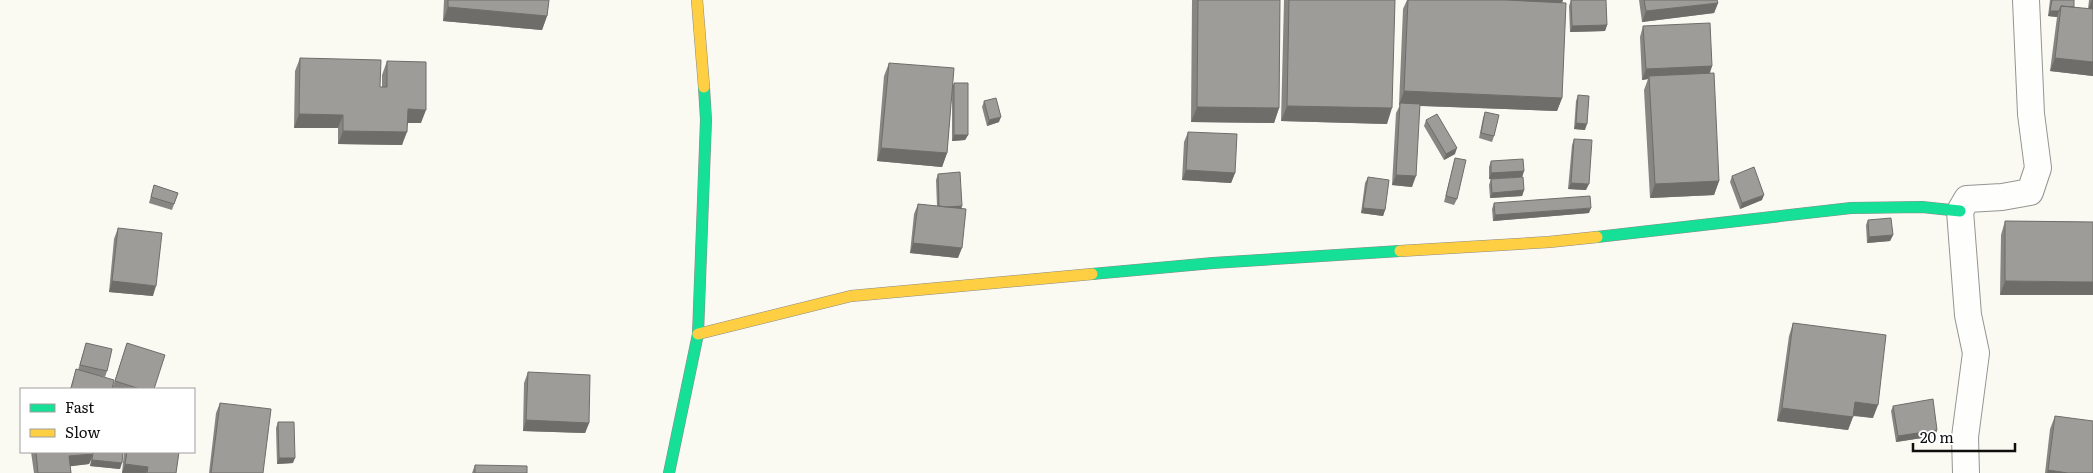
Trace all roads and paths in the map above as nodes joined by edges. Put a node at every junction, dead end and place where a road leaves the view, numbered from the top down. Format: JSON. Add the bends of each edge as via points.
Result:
{"nodes":[{"id":1,"x":697,"y":0,"type":"edge"},
{"id":2,"x":2026,"y":0,"type":"edge"},
{"id":3,"x":1960,"y":211,"type":"junction"},
{"id":4,"x":698,"y":334,"type":"junction"},
{"id":5,"x":669,"y":473,"type":"edge"},
{"id":6,"x":1966,"y":473,"type":"edge"}],
"edges":[{"from":1,"to":4,"type":"street","via":[[706,120]]},
{"from":2,"to":3,"type":"street","via":[[2031,114],[2038,168],[2030,192],[1967,198]]},
{"from":3,"to":4,"type":"street","via":[[1922,207],[1851,208],[1549,242],[1213,263],[851,296]]},
{"from":3,"to":6,"type":"street","via":[[1968,315],[1976,353],[1965,437]]},
{"from":4,"to":5,"type":"street"}]}
